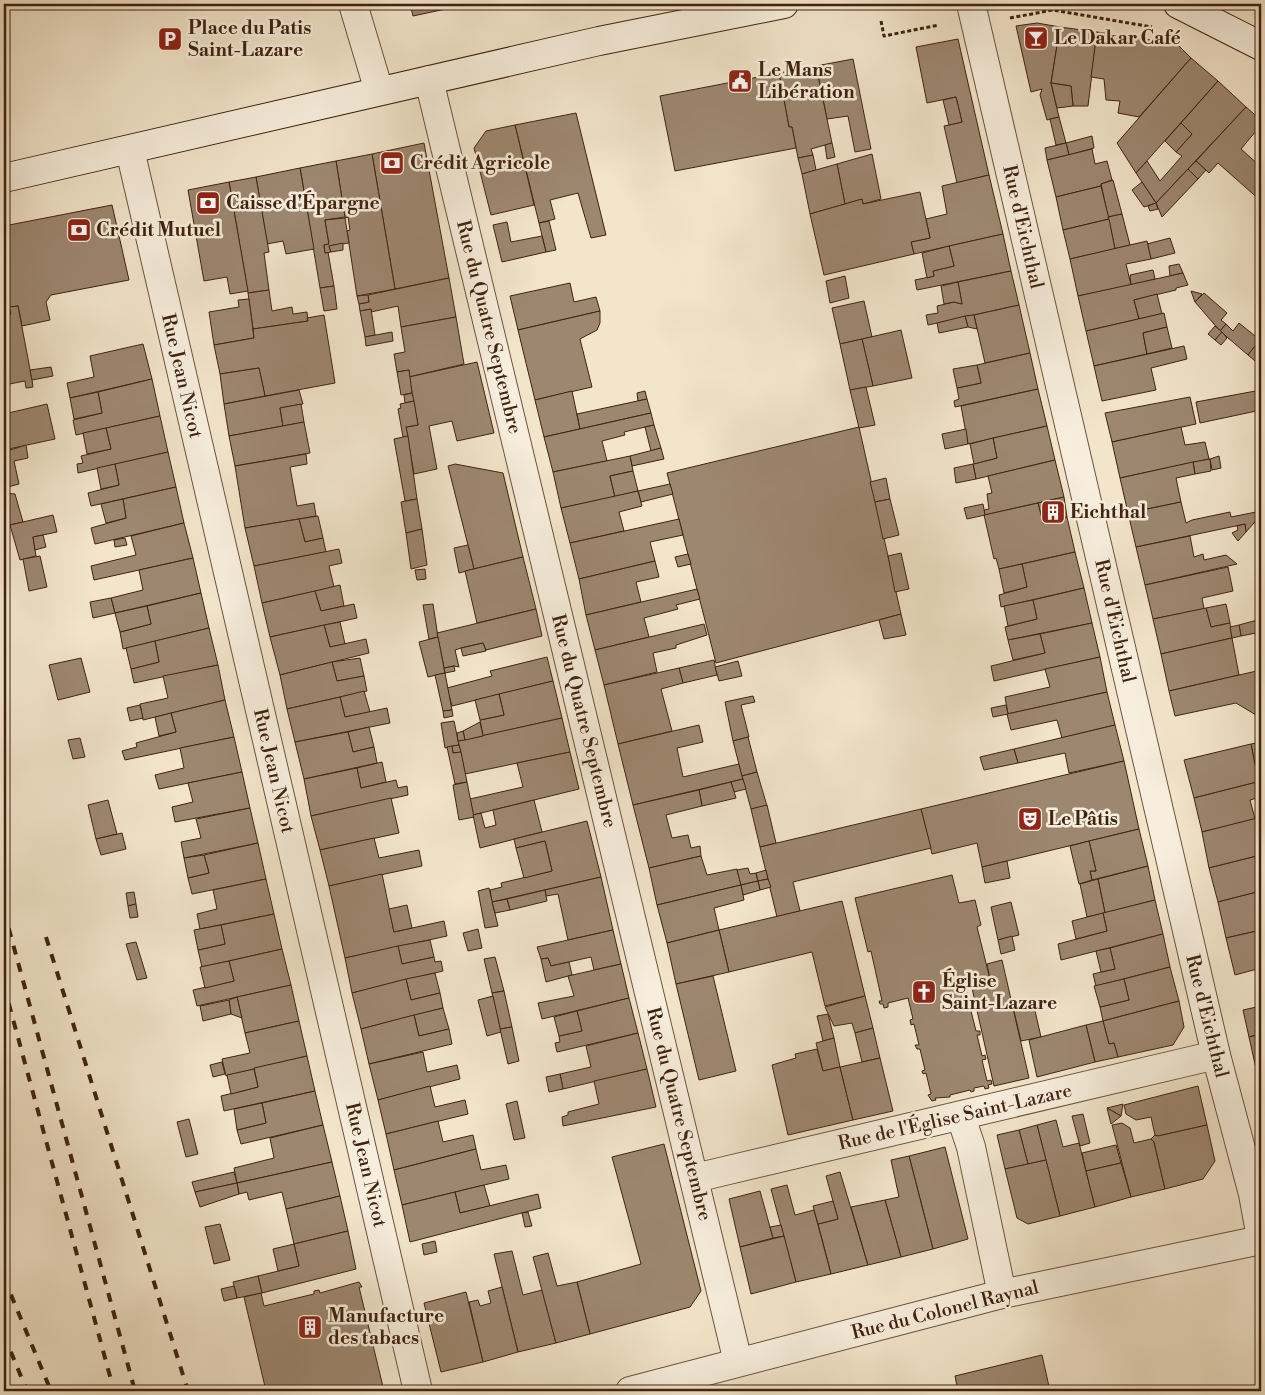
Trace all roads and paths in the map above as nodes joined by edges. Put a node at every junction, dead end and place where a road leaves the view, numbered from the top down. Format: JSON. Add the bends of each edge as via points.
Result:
{"nodes":[{"id":1,"x":354,"y":4,"type":"edge"},
{"id":2,"x":784,"y":4,"type":"edge"},
{"id":3,"x":972,"y":4,"type":"edge"},
{"id":4,"x":1178,"y":4,"type":"edge"},
{"id":5,"x":1001,"y":20,"type":"dead end"},
{"id":6,"x":881,"y":21,"type":"dead end"},
{"id":7,"x":940,"y":25,"type":"dead end"},
{"id":8,"x":1158,"y":28,"type":"dead end"},
{"id":9,"x":1261,"y":46,"type":"edge"},
{"id":10,"x":429,"y":80,"type":"junction"},
{"id":11,"x":379,"y":91,"type":"junction"},
{"id":12,"x":130,"y":150,"type":"junction"},
{"id":13,"x":4,"y":178,"type":"edge"},
{"id":14,"x":1216,"y":1054,"type":"junction"},
{"id":15,"x":961,"y":1117,"type":"junction"},
{"id":16,"x":695,"y":1178,"type":"junction"},
{"id":17,"x":1261,"y":1239,"type":"edge"},
{"id":18,"x":1002,"y":1294,"type":"junction"},
{"id":19,"x":738,"y":1362,"type":"junction"},
{"id":20,"x":418,"y":1391,"type":"edge"},
{"id":21,"x":630,"y":1391,"type":"edge"}],
"edges":[{"from":1,"to":11,"type":"street"},
{"from":2,"to":10,"type":"street"},
{"from":3,"to":14,"type":"street","name":"Rue d'Eichthal"},
{"from":4,"to":9,"type":"street"},
{"from":5,"to":8,"type":"path","via":[[1054,10]]},
{"from":6,"to":7,"type":"path","via":[[884,36]]},
{"from":10,"to":11,"type":"street"},
{"from":10,"to":16,"type":"street","name":"Rue du Quatre Septembre"},
{"from":11,"to":12,"type":"street"},
{"from":12,"to":13,"type":"street"},
{"from":12,"to":20,"type":"street","name":"Rue Jean Nicot"},
{"from":14,"to":15,"type":"street","name":"Rue de l'Église Saint-Lazare"},
{"from":14,"to":17,"type":"street","name":"Rue d'Eichthal"},
{"from":15,"to":16,"type":"street","name":"Rue de l'Église Saint-Lazare"},
{"from":15,"to":18,"type":"street","via":[[971,1147]]},
{"from":16,"to":19,"type":"street","name":"Rue du Quatre Septembre"},
{"from":17,"to":18,"type":"street","name":"Rue du Colonel Raynal"},
{"from":18,"to":19,"type":"street","name":"Rue du Colonel Raynal"},
{"from":19,"to":21,"type":"street","name":"Rue du Colonel Raynal"}]}
